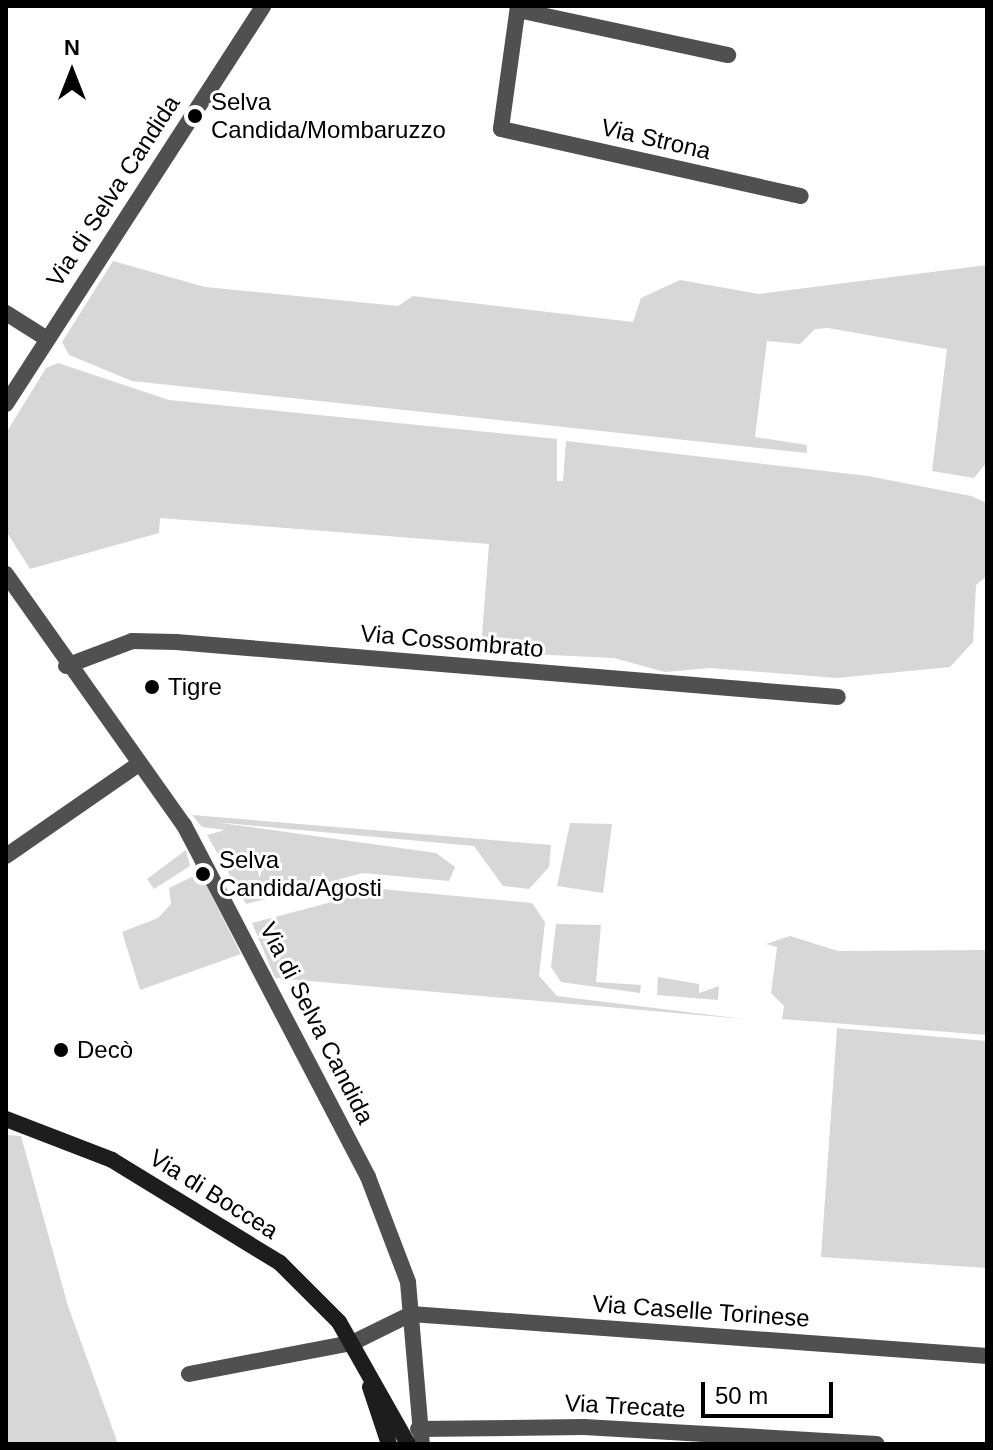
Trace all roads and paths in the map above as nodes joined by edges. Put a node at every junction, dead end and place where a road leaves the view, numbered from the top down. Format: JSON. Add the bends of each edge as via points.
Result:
{"nodes":[{"id":1,"x":263,"y":6,"type":"edge"},
{"id":2,"x":518,"y":8,"type":"edge"},
{"id":3,"x":728,"y":55,"type":"dead end"},
{"id":4,"x":801,"y":196,"type":"dead end"},
{"id":5,"x":6,"y":313,"type":"edge"},
{"id":6,"x":44,"y":337,"type":"junction"},
{"id":7,"x":6,"y":404,"type":"edge"},
{"id":8,"x":6,"y":574,"type":"edge"},
{"id":9,"x":66,"y":666,"type":"junction"},
{"id":10,"x":838,"y":697,"type":"dead end"},
{"id":11,"x":139,"y":764,"type":"junction"},
{"id":12,"x":6,"y":856,"type":"edge"},
{"id":13,"x":6,"y":1119,"type":"edge"},
{"id":14,"x":411,"y":1314,"type":"junction"},
{"id":15,"x":352,"y":1343,"type":"junction"},
{"id":16,"x":987,"y":1356,"type":"edge"},
{"id":17,"x":361,"y":1359,"type":"junction"},
{"id":18,"x":189,"y":1374,"type":"dead end"},
{"id":19,"x":420,"y":1436,"type":"edge"},
{"id":20,"x":389,"y":1444,"type":"edge"},
{"id":21,"x":408,"y":1444,"type":"edge"},
{"id":22,"x":877,"y":1444,"type":"edge"}],
"edges":[{"from":1,"to":6,"type":"street","name":"Via di Selva Candida"},
{"from":2,"to":3,"type":"street"},
{"from":2,"to":4,"type":"street","name":"Via Strona","via":[[501,129]]},
{"from":5,"to":6,"type":"street"},
{"from":6,"to":7,"type":"street","name":"Via di Selva Candida"},
{"from":8,"to":9,"type":"street","name":"Via di Selva Candida"},
{"from":9,"to":10,"type":"street","name":"Via Cossombrato","via":[[110,646],[166,641]]},
{"from":9,"to":11,"type":"street","name":"Via di Selva Candida"},
{"from":11,"to":12,"type":"street"},
{"from":11,"to":14,"type":"street","name":"Via di Selva Candida","via":[[240,923],[368,1177],[398,1243]]},
{"from":13,"to":15,"type":"main road","name":"Via di Boccea","via":[[95,1151],[269,1255],[315,1294]]},
{"from":14,"to":15,"type":"street"},
{"from":14,"to":16,"type":"street","name":"Via Caselle Torinese"},
{"from":14,"to":19,"type":"street","name":"Via di Selva Candida"},
{"from":15,"to":17,"type":"main road","name":"Via di Boccea"},
{"from":15,"to":18,"type":"street"},
{"from":17,"to":20,"type":"main road","name":"Via di Boccea"},
{"from":17,"to":21,"type":"main road","name":"Via di Boccea"},
{"from":19,"to":22,"type":"street","name":"Via Trecate","via":[[555,1426]]}]}
